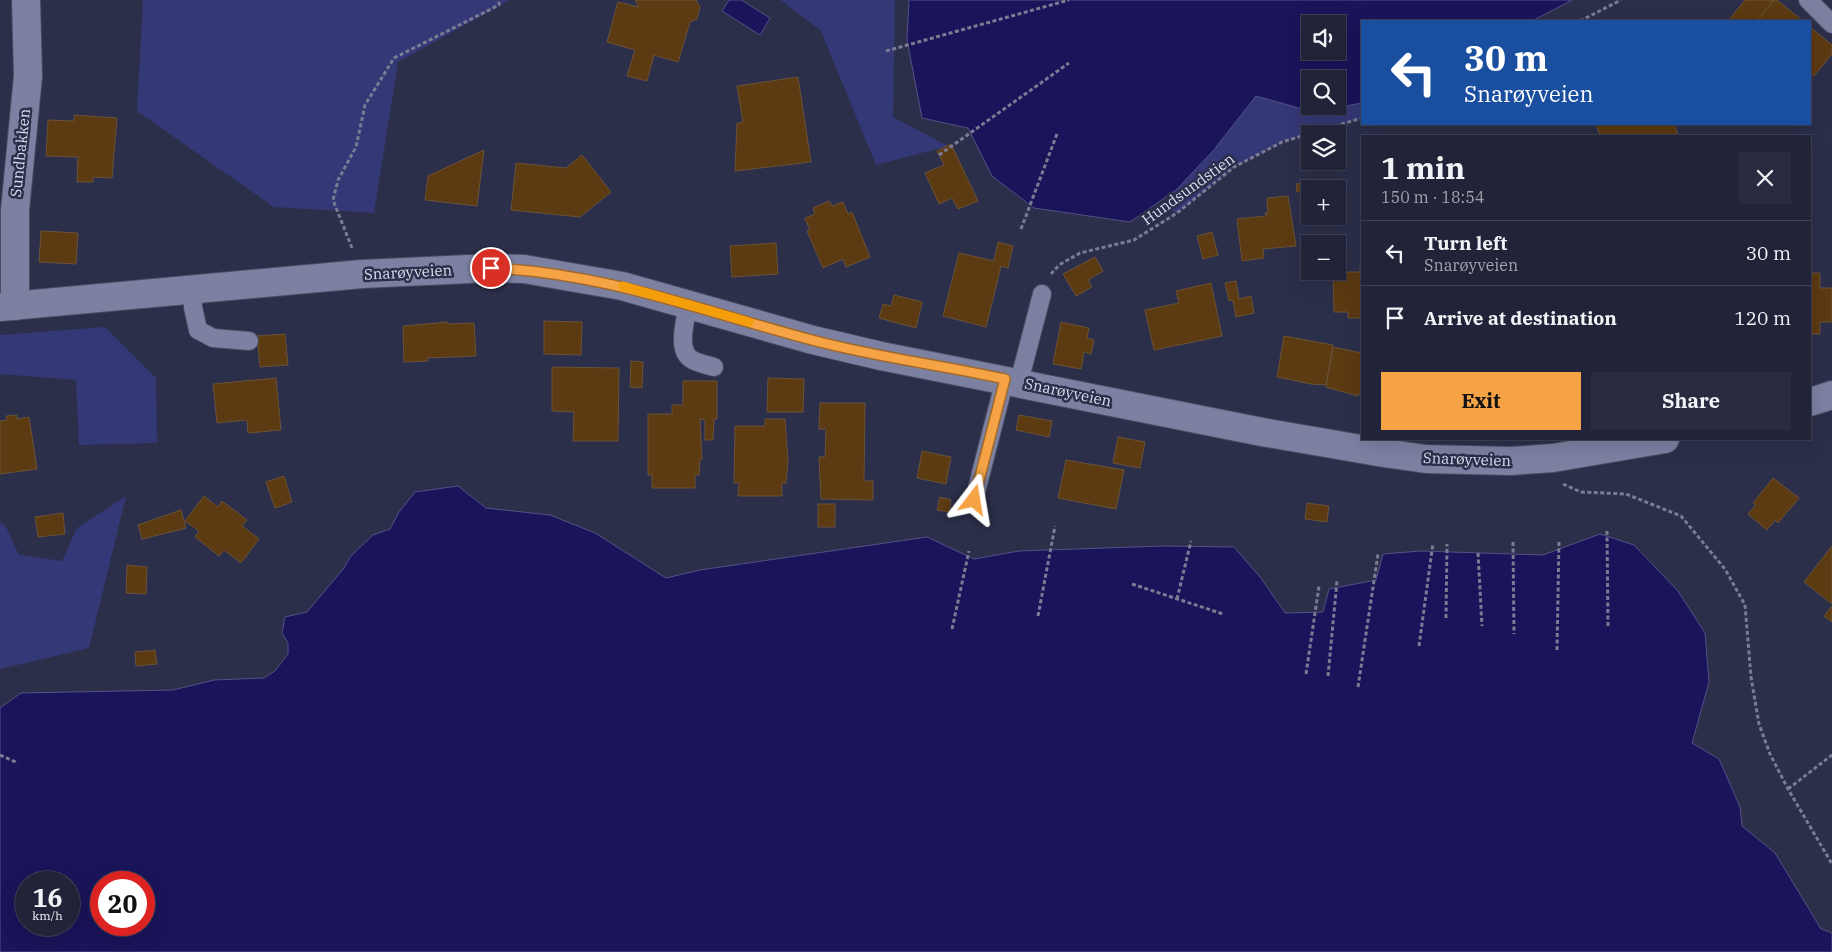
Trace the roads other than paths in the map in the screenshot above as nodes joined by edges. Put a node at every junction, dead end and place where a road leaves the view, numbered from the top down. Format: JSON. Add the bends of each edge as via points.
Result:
{"nodes":[{"id":1,"x":26,"y":0,"type":"edge"},
{"id":2,"x":1808,"y":0,"type":"edge"},
{"id":3,"x":1832,"y":24,"type":"edge"},
{"id":4,"x":193,"y":289,"type":"junction"},
{"id":5,"x":1042,"y":294,"type":"road end"},
{"id":6,"x":688,"y":305,"type":"junction"},
{"id":7,"x":8,"y":306,"type":"edge"},
{"id":8,"x":249,"y":341,"type":"dead end"},
{"id":9,"x":714,"y":367,"type":"dead end"},
{"id":10,"x":1012,"y":381,"type":"junction"},
{"id":11,"x":1832,"y":395,"type":"edge"},
{"id":12,"x":1811,"y":402,"type":"edge"},
{"id":13,"x":1659,"y":440,"type":"edge"},
{"id":14,"x":974,"y":500,"type":"dead end"}],
"edges":[{"from":1,"to":7,"type":"street","name":"Sundbakken","via":[[28,76]]},
{"from":2,"to":3,"type":"lane"},
{"from":4,"to":6,"type":"street","name":"Snarøyveien","via":[[362,274],[524,269],[622,286]]},
{"from":4,"to":7,"type":"street","name":"Snarøyveien"},
{"from":4,"to":8,"type":"lane","via":[[198,330],[214,338]]},
{"from":5,"to":10,"type":"lane"},
{"from":6,"to":9,"type":"lane","via":[[685,352],[690,359]]},
{"from":6,"to":10,"type":"street","name":"Snarøyveien","via":[[813,340]]},
{"from":10,"to":13,"type":"street","name":"Snarøyveien","via":[[1262,432],[1426,458],[1511,461],[1553,458]]},
{"from":10,"to":14,"type":"lane"},
{"from":11,"to":12,"type":"street"}]}
